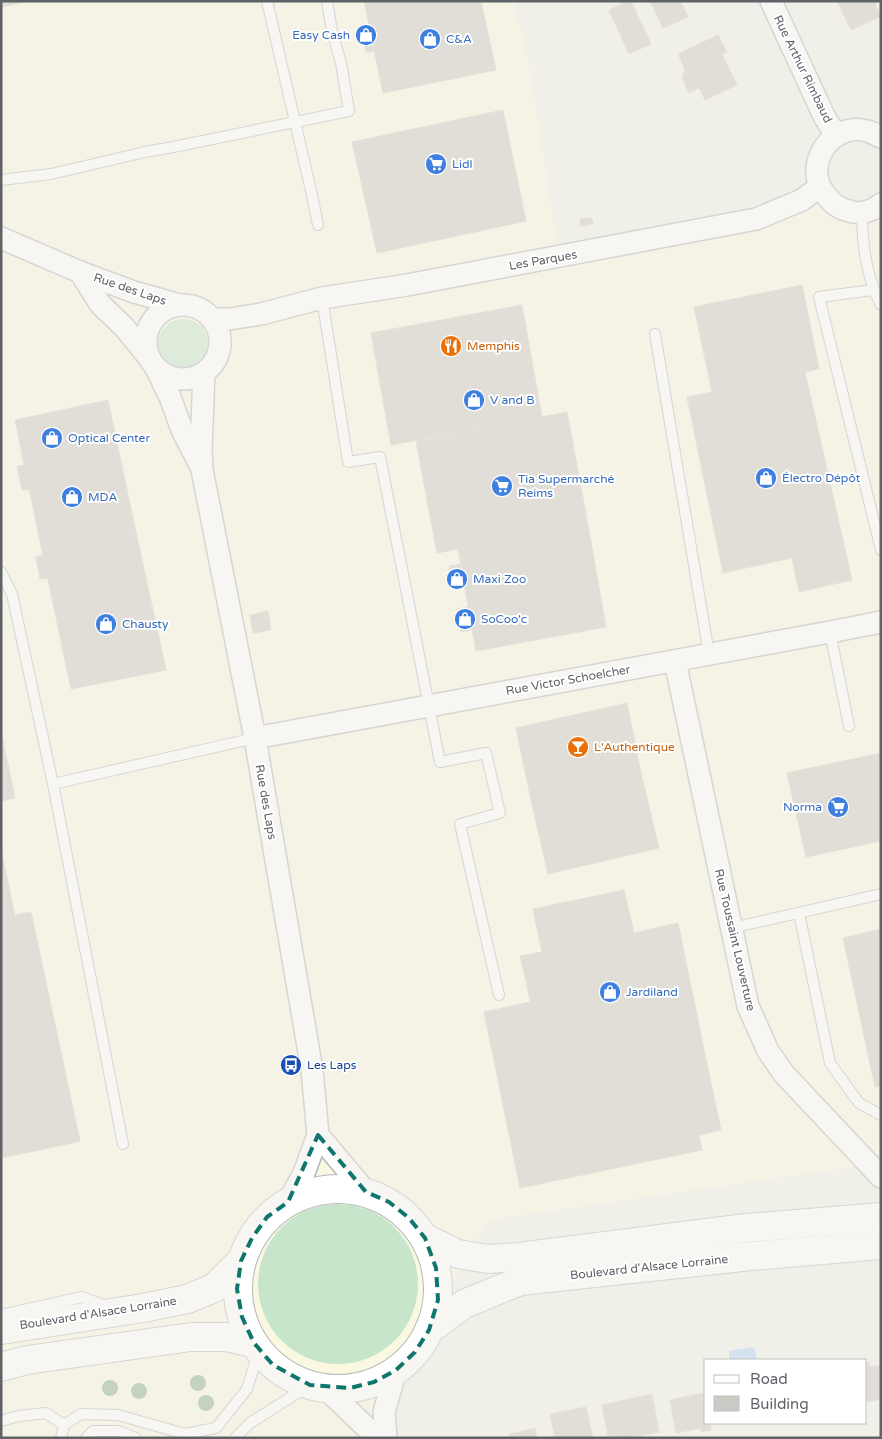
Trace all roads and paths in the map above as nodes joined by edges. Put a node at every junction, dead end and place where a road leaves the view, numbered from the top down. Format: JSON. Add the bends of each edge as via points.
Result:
{"nodes":[{"id":1,"x":267,"y":1,"type":"edge"},
{"id":2,"x":326,"y":1,"type":"edge"},
{"id":3,"x":770,"y":1,"type":"edge"},
{"id":4,"x":295,"y":122,"type":"junction"},
{"id":5,"x":836,"y":136,"type":"junction"},
{"id":6,"x":881,"y":136,"type":"edge"},
{"id":7,"x":1,"y":180,"type":"edge"},
{"id":8,"x":819,"y":187,"type":"junction"},
{"id":9,"x":881,"y":204,"type":"edge"},
{"id":10,"x":862,"y":212,"type":"junction"},
{"id":11,"x":318,"y":225,"type":"dead end"},
{"id":12,"x":1,"y":238,"type":"edge"},
{"id":13,"x":80,"y":272,"type":"junction"},
{"id":14,"x":873,"y":290,"type":"junction"},
{"id":15,"x":322,"y":298,"type":"junction"},
{"id":16,"x":180,"y":305,"type":"junction"},
{"id":17,"x":881,"y":305,"type":"edge"},
{"id":18,"x":261,"y":314,"type":"junction"},
{"id":19,"x":212,"y":318,"type":"junction"},
{"id":20,"x":655,"y":334,"type":"dead end"},
{"id":21,"x":220,"y":350,"type":"junction"},
{"id":22,"x":153,"y":364,"type":"junction"},
{"id":23,"x":204,"y":373,"type":"junction"},
{"id":24,"x":202,"y":470,"type":"junction"},
{"id":25,"x":881,"y":550,"type":"edge"},
{"id":26,"x":1,"y":572,"type":"edge"},
{"id":27,"x":881,"y":622,"type":"edge"},
{"id":28,"x":830,"y":632,"type":"junction"},
{"id":29,"x":709,"y":654,"type":"junction"},
{"id":30,"x":675,"y":660,"type":"junction"},
{"id":31,"x":428,"y":706,"type":"junction"},
{"id":32,"x":848,"y":726,"type":"dead end"},
{"id":33,"x":254,"y":738,"type":"junction"},
{"id":34,"x":54,"y":784,"type":"junction"},
{"id":35,"x":881,"y":894,"type":"edge"},
{"id":36,"x":799,"y":913,"type":"junction"},
{"id":37,"x":732,"y":928,"type":"junction"},
{"id":38,"x":499,"y":995,"type":"dead end"},
{"id":39,"x":881,"y":1115,"type":"edge"},
{"id":40,"x":318,"y":1135,"type":"junction"},
{"id":41,"x":123,"y":1144,"type":"dead end"},
{"id":42,"x":881,"y":1177,"type":"edge"},
{"id":43,"x":366,"y":1192,"type":"junction"},
{"id":44,"x":288,"y":1202,"type":"junction"},
{"id":45,"x":881,"y":1217,"type":"edge"},
{"id":46,"x":425,"y":1238,"type":"junction"},
{"id":47,"x":881,"y":1246,"type":"edge"},
{"id":48,"x":241,"y":1261,"type":"junction"},
{"id":49,"x":121,"y":1311,"type":"junction"},
{"id":50,"x":1,"y":1315,"type":"edge"},
{"id":51,"x":1,"y":1330,"type":"edge"},
{"id":52,"x":429,"y":1330,"type":"junction"},
{"id":53,"x":256,"y":1347,"type":"junction"},
{"id":54,"x":1,"y":1367,"type":"edge"},
{"id":55,"x":396,"y":1370,"type":"junction"},
{"id":56,"x":318,"y":1387,"type":"junction"},
{"id":57,"x":1,"y":1421,"type":"edge"},
{"id":58,"x":64,"y":1425,"type":"junction"},
{"id":59,"x":61,"y":1438,"type":"edge"},
{"id":60,"x":86,"y":1438,"type":"edge"},
{"id":61,"x":136,"y":1438,"type":"edge"},
{"id":62,"x":235,"y":1438,"type":"edge"},
{"id":63,"x":374,"y":1438,"type":"edge"},
{"id":64,"x":386,"y":1438,"type":"edge"}],
"edges":[{"from":1,"to":4,"type":"lane"},
{"from":2,"to":4,"type":"lane","via":[[349,111]]},
{"from":3,"to":5,"type":"street","name":"Rue Arthur Rimbaud"},
{"from":4,"to":7,"type":"lane","via":[[51,174]]},
{"from":4,"to":11,"type":"lane"},
{"from":5,"to":6,"type":"street","via":[[850,130],[866,130]]},
{"from":5,"to":8,"type":"street","via":[[820,153],[816,176]]},
{"from":8,"to":10,"type":"street","via":[[832,204],[852,212]]},
{"from":8,"to":15,"type":"street","name":"Les Parques","via":[[802,200],[756,219]]},
{"from":9,"to":10,"type":"street"},
{"from":10,"to":14,"type":"lane","via":[[862,237]]},
{"from":12,"to":13,"type":"street","name":"Rue des Laps"},
{"from":13,"to":16,"type":"street","name":"Rue des Laps"},
{"from":13,"to":22,"type":"street","name":"Rue des Laps","via":[[100,304],[124,327]]},
{"from":14,"to":17,"type":"lane"},
{"from":14,"to":25,"type":"lane","via":[[819,297]]},
{"from":15,"to":18,"type":"street","name":"Les Parques"},
{"from":15,"to":31,"type":"lane","via":[[348,462],[380,457]]},
{"from":16,"to":19,"type":"street","via":[[198,308]]},
{"from":16,"to":22,"type":"street","via":[[163,311],[151,324],[146,341]]},
{"from":18,"to":19,"type":"street","name":"Les Parques"},
{"from":18,"to":21,"type":"street","name":"Les Parques","via":[[233,333]]},
{"from":19,"to":21,"type":"street","via":[[218,328]]},
{"from":20,"to":29,"type":"lane"},
{"from":21,"to":23,"type":"street"},
{"from":22,"to":23,"type":"street","via":[[167,376],[179,379]]},
{"from":22,"to":24,"type":"street","name":"Rue des Laps"},
{"from":23,"to":24,"type":"street","name":"Rue des Laps"},
{"from":24,"to":33,"type":"street","name":"Rue des Laps"},
{"from":26,"to":34,"type":"lane","via":[[12,594]]},
{"from":27,"to":28,"type":"street","name":"Rue Victor Schoelcher"},
{"from":28,"to":29,"type":"street","name":"Rue Victor Schoelcher"},
{"from":28,"to":32,"type":"lane"},
{"from":29,"to":30,"type":"street","name":"Rue Victor Schoelcher"},
{"from":30,"to":31,"type":"street","name":"Rue Victor Schoelcher"},
{"from":30,"to":37,"type":"street","name":"Rue Toussaint Louverture"},
{"from":31,"to":33,"type":"street","name":"Rue Victor Schoelcher"},
{"from":31,"to":38,"type":"lane","via":[[440,762],[486,753],[500,813],[460,824]]},
{"from":33,"to":34,"type":"lane"},
{"from":33,"to":40,"type":"street","name":"Rue des Laps","via":[[312,1070]]},
{"from":34,"to":41,"type":"lane"},
{"from":35,"to":36,"type":"lane"},
{"from":36,"to":37,"type":"lane"},
{"from":36,"to":39,"type":"lane","via":[[830,1063],[859,1103]]},
{"from":37,"to":42,"type":"street","name":"Rue Toussaint Louverture","via":[[748,1006],[768,1051],[784,1074]]},
{"from":40,"to":43,"type":"street"},
{"from":40,"to":44,"type":"street","name":"Rue des Laps","via":[[304,1174]]},
{"from":43,"to":44,"type":"main road","via":[[339,1188],[322,1190]]},
{"from":43,"to":46,"type":"main road","via":[[389,1202],[409,1218]]},
{"from":44,"to":48,"type":"main road","via":[[267,1217]]},
{"from":45,"to":46,"type":"main road","name":"Boulevard d'Alsace Lorraine","via":[[746,1228],[488,1259],[458,1254]]},
{"from":46,"to":52,"type":"main road","via":[[436,1268],[438,1300]]},
{"from":47,"to":52,"type":"main road","name":"Boulevard d'Alsace Lorraine","via":[[520,1281],[464,1304]]},
{"from":48,"to":49,"type":"main road","name":"Boulevard d'Alsace Lorraine","via":[[214,1288],[187,1299]]},
{"from":48,"to":53,"type":"main road","via":[[238,1289],[242,1317]]},
{"from":49,"to":50,"type":"lane","via":[[82,1297]]},
{"from":49,"to":51,"type":"main road","name":"Boulevard d'Alsace Lorraine"},
{"from":52,"to":55,"type":"main road","via":[[415,1352]]},
{"from":53,"to":54,"type":"main road","via":[[226,1337],[191,1337],[27,1360]]},
{"from":53,"to":56,"type":"main road","via":[[273,1365],[291,1377]]},
{"from":53,"to":58,"type":"lane","via":[[247,1389],[216,1428],[185,1434],[118,1415],[81,1414]]},
{"from":55,"to":56,"type":"main road","via":[[374,1382],[350,1388]]},
{"from":55,"to":64,"type":"street","via":[[384,1412]]},
{"from":56,"to":62,"type":"lane","via":[[250,1423]]},
{"from":56,"to":63,"type":"street","via":[[367,1428]]},
{"from":57,"to":58,"type":"lane","via":[[46,1413]]},
{"from":58,"to":59,"type":"lane"},
{"from":60,"to":61,"type":"lane","via":[[93,1431],[118,1431]]}]}
